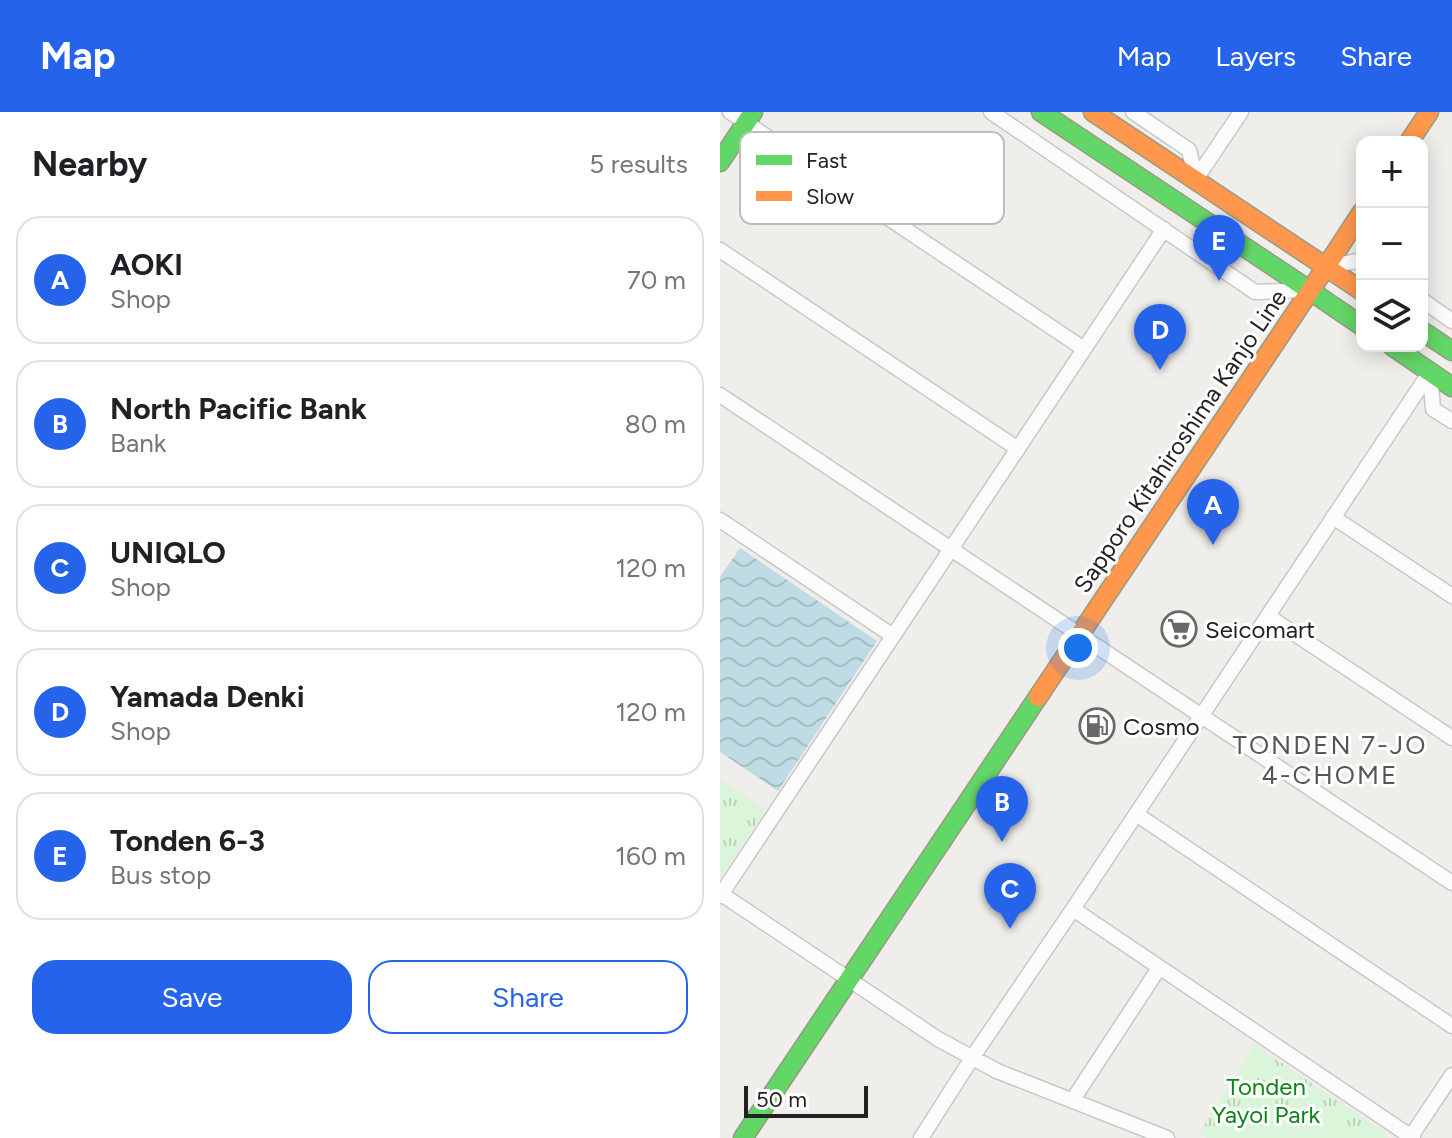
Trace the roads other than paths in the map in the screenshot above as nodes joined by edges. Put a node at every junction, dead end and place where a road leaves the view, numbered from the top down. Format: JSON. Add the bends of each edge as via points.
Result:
{"nodes":[{"id":1,"x":730,"y":112,"type":"edge"},
{"id":2,"x":991,"y":112,"type":"edge"},
{"id":3,"x":1041,"y":112,"type":"edge"},
{"id":4,"x":1093,"y":112,"type":"edge"},
{"id":5,"x":1133,"y":112,"type":"edge"},
{"id":6,"x":1241,"y":112,"type":"edge"},
{"id":7,"x":1429,"y":112,"type":"edge"},
{"id":8,"x":750,"y":117,"type":"edge"},
{"id":9,"x":772,"y":132,"type":"edge"},
{"id":10,"x":1413,"y":136,"type":"edge"},
{"id":11,"x":720,"y":162,"type":"edge"},
{"id":12,"x":1196,"y":179,"type":"junction"},
{"id":13,"x":1356,"y":221,"type":"edge"},
{"id":14,"x":904,"y":224,"type":"edge"},
{"id":15,"x":1164,"y":229,"type":"junction"},
{"id":16,"x":720,"y":250,"type":"edge"},
{"id":17,"x":1356,"y":261,"type":"edge"},
{"id":18,"x":1326,"y":267,"type":"junction"},
{"id":19,"x":1356,"y":287,"type":"edge"},
{"id":20,"x":1309,"y":290,"type":"junction"},
{"id":21,"x":1428,"y":304,"type":"edge"},
{"id":22,"x":1452,"y":321,"type":"edge"},
{"id":23,"x":1356,"y":322,"type":"edge"},
{"id":24,"x":1428,"y":335,"type":"edge"},
{"id":25,"x":1084,"y":349,"type":"junction"},
{"id":26,"x":1452,"y":351,"type":"edge"},
{"id":27,"x":1401,"y":352,"type":"edge"},
{"id":28,"x":1430,"y":372,"type":"junction"},
{"id":29,"x":1452,"y":387,"type":"edge"},
{"id":30,"x":720,"y":395,"type":"edge"},
{"id":31,"x":1452,"y":421,"type":"edge"},
{"id":32,"x":1018,"y":449,"type":"junction"},
{"id":33,"x":1333,"y":517,"type":"junction"},
{"id":34,"x":722,"y":527,"type":"edge"},
{"id":35,"x":952,"y":548,"type":"junction"},
{"id":36,"x":1452,"y":596,"type":"edge"},
{"id":37,"x":1268,"y":616,"type":"junction"},
{"id":38,"x":1080,"y":633,"type":"junction"},
{"id":39,"x":893,"y":636,"type":"junction"},
{"id":40,"x":1202,"y":715,"type":"junction"},
{"id":41,"x":1452,"y":738,"type":"edge"},
{"id":42,"x":1136,"y":814,"type":"junction"},
{"id":43,"x":1452,"y":883,"type":"edge"},
{"id":44,"x":720,"y":894,"type":"edge"},
{"id":45,"x":1073,"y":909,"type":"junction"},
{"id":46,"x":1159,"y":968,"type":"junction"},
{"id":47,"x":849,"y":980,"type":"junction"},
{"id":48,"x":1452,"y":1026,"type":"edge"},
{"id":49,"x":972,"y":1058,"type":"junction"},
{"id":50,"x":1452,"y":1075,"type":"edge"},
{"id":51,"x":1072,"y":1101,"type":"junction"},
{"id":52,"x":743,"y":1138,"type":"edge"},
{"id":53,"x":921,"y":1138,"type":"edge"},
{"id":54,"x":1167,"y":1138,"type":"edge"},
{"id":55,"x":1411,"y":1138,"type":"edge"}],
"edges":[{"from":1,"to":8,"type":"street"},
{"from":2,"to":15,"type":"street"},
{"from":3,"to":20,"type":"main road"},
{"from":4,"to":12,"type":"main road"},
{"from":5,"to":12,"type":"street","via":[[1189,150]]},
{"from":6,"to":12,"type":"street"},
{"from":7,"to":10,"type":"main road"},
{"from":8,"to":9,"type":"street"},
{"from":8,"to":11,"type":"main road"},
{"from":12,"to":18,"type":"main road"},
{"from":13,"to":18,"type":"main road","name":"Sapporo Kitahiroshima Kanjo Line"},
{"from":14,"to":25,"type":"street"},
{"from":15,"to":20,"type":"street","via":[[1255,292]]},
{"from":15,"to":25,"type":"street"},
{"from":16,"to":32,"type":"street"},
{"from":17,"to":18,"type":"street"},
{"from":18,"to":19,"type":"main road"},
{"from":18,"to":20,"type":"main road","name":"Sapporo Kitahiroshima Kanjo Line"},
{"from":20,"to":23,"type":"main road","name":"Sapporo Kitahiroshima Kanjo Line"},
{"from":20,"to":38,"type":"main road","name":"Sapporo Kitahiroshima Kanjo Line"},
{"from":21,"to":22,"type":"street"},
{"from":24,"to":26,"type":"main road"},
{"from":25,"to":32,"type":"street"},
{"from":27,"to":28,"type":"main road"},
{"from":28,"to":29,"type":"main road"},
{"from":28,"to":31,"type":"street","via":[[1433,409]]},
{"from":28,"to":33,"type":"street"},
{"from":30,"to":35,"type":"street"},
{"from":32,"to":35,"type":"street"},
{"from":33,"to":36,"type":"street"},
{"from":33,"to":37,"type":"street"},
{"from":34,"to":39,"type":"street"},
{"from":35,"to":38,"type":"street"},
{"from":35,"to":39,"type":"street"},
{"from":37,"to":40,"type":"street"},
{"from":37,"to":41,"type":"street"},
{"from":38,"to":40,"type":"street"},
{"from":38,"to":47,"type":"main road","name":"Sapporo Kitahiroshima Kanjo Line"},
{"from":39,"to":44,"type":"street"},
{"from":40,"to":42,"type":"street"},
{"from":40,"to":43,"type":"street"},
{"from":42,"to":45,"type":"street"},
{"from":42,"to":48,"type":"street"},
{"from":44,"to":47,"type":"street"},
{"from":45,"to":46,"type":"street"},
{"from":45,"to":49,"type":"street"},
{"from":46,"to":51,"type":"street"},
{"from":46,"to":55,"type":"street"},
{"from":47,"to":49,"type":"street"},
{"from":47,"to":52,"type":"main road","name":"Sapporo Kitahiroshima Kanjo Line"},
{"from":49,"to":51,"type":"street"},
{"from":49,"to":53,"type":"street"},
{"from":50,"to":55,"type":"street"},
{"from":51,"to":54,"type":"street"}]}
